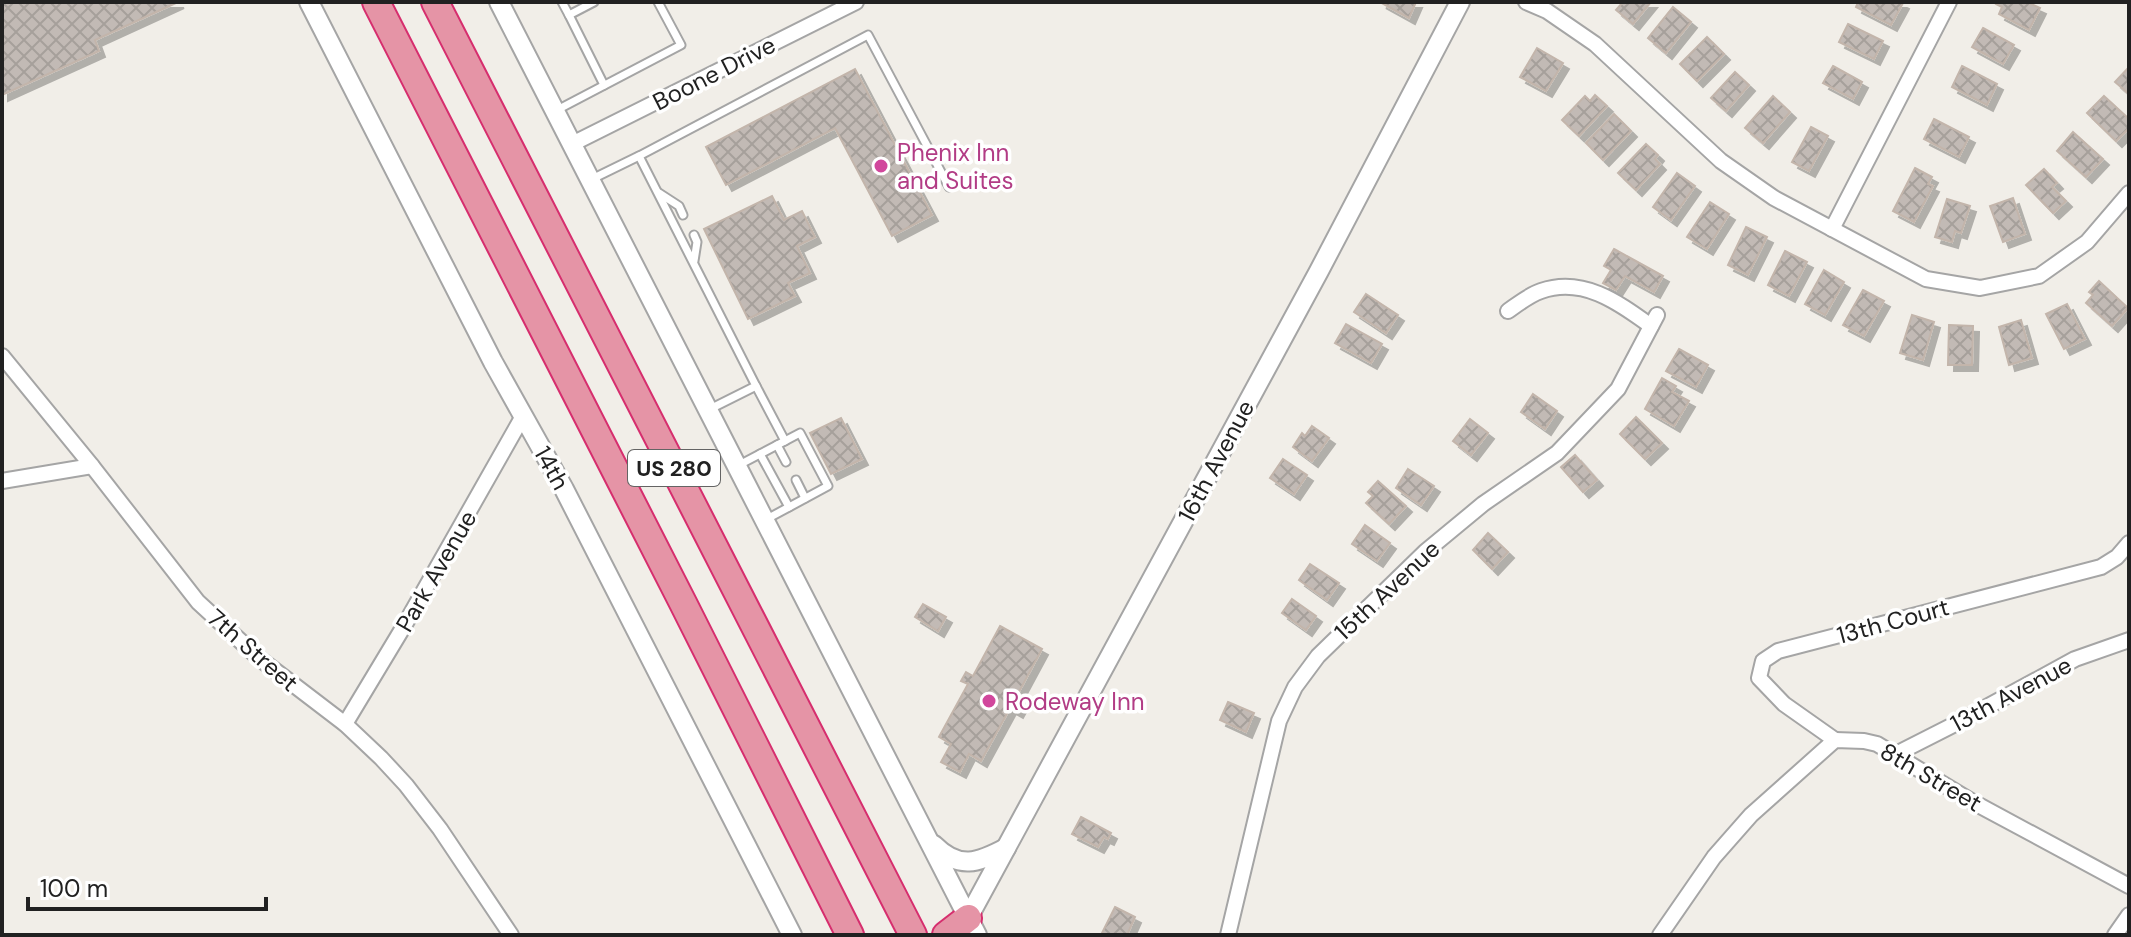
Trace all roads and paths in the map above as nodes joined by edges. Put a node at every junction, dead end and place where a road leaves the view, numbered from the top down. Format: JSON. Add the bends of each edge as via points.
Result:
{"nodes":[{"id":1,"x":309,"y":2,"type":"edge"},
{"id":2,"x":376,"y":2,"type":"edge"},
{"id":3,"x":435,"y":2,"type":"edge"},
{"id":4,"x":499,"y":2,"type":"edge"},
{"id":5,"x":562,"y":2,"type":"edge"},
{"id":6,"x":594,"y":2,"type":"edge"},
{"id":7,"x":658,"y":2,"type":"edge"},
{"id":8,"x":856,"y":2,"type":"edge"},
{"id":9,"x":1460,"y":2,"type":"edge"},
{"id":10,"x":1526,"y":2,"type":"edge"},
{"id":11,"x":1949,"y":2,"type":"edge"},
{"id":12,"x":569,"y":15,"type":"junction"},
{"id":13,"x":604,"y":85,"type":"junction"},
{"id":14,"x":555,"y":111,"type":"junction"},
{"id":15,"x":572,"y":144,"type":"junction"},
{"id":16,"x":639,"y":156,"type":"junction"},
{"id":17,"x":590,"y":179,"type":"junction"},
{"id":18,"x":949,"y":187,"type":"dead end"},
{"id":19,"x":657,"y":192,"type":"junction"},
{"id":20,"x":2129,"y":193,"type":"edge"},
{"id":21,"x":683,"y":215,"type":"dead end"},
{"id":22,"x":1832,"y":229,"type":"junction"},
{"id":23,"x":694,"y":235,"type":"dead end"},
{"id":24,"x":693,"y":263,"type":"junction"},
{"id":25,"x":1508,"y":311,"type":"dead end"},
{"id":26,"x":2,"y":356,"type":"edge"},
{"id":27,"x":756,"y":386,"type":"junction"},
{"id":28,"x":708,"y":410,"type":"junction"},
{"id":29,"x":523,"y":416,"type":"junction"},
{"id":30,"x":781,"y":443,"type":"junction"},
{"id":31,"x":760,"y":454,"type":"junction"},
{"id":32,"x":786,"y":462,"type":"dead end"},
{"id":33,"x":92,"y":466,"type":"junction"},
{"id":34,"x":737,"y":466,"type":"junction"},
{"id":35,"x":796,"y":480,"type":"dead end"},
{"id":36,"x":2,"y":481,"type":"edge"},
{"id":37,"x":805,"y":498,"type":"junction"},
{"id":38,"x":789,"y":507,"type":"junction"},
{"id":39,"x":764,"y":520,"type":"junction"},
{"id":40,"x":2129,"y":543,"type":"edge"},
{"id":41,"x":2129,"y":640,"type":"edge"},
{"id":42,"x":345,"y":724,"type":"junction"},
{"id":43,"x":1835,"y":740,"type":"junction"},
{"id":44,"x":1896,"y":754,"type":"junction"},
{"id":45,"x":927,"y":838,"type":"junction"},
{"id":46,"x":1006,"y":848,"type":"junction"},
{"id":47,"x":2129,"y":886,"type":"edge"},
{"id":48,"x":2129,"y":915,"type":"edge"},
{"id":49,"x":970,"y":929,"type":"edge"},
{"id":50,"x":913,"y":930,"type":"edge"},
{"id":51,"x":511,"y":935,"type":"edge"},
{"id":52,"x":792,"y":935,"type":"edge"},
{"id":53,"x":850,"y":935,"type":"edge"},
{"id":54,"x":946,"y":935,"type":"edge"},
{"id":55,"x":1228,"y":935,"type":"edge"},
{"id":56,"x":1660,"y":935,"type":"edge"},
{"id":57,"x":2115,"y":935,"type":"edge"}],
"edges":[{"from":1,"to":29,"type":"street","name":"14th"},
{"from":2,"to":53,"type":"highway","number":"US 280"},
{"from":3,"to":50,"type":"highway","number":"US 280"},
{"from":4,"to":14,"type":"street"},
{"from":5,"to":12,"type":"lane"},
{"from":6,"to":12,"type":"lane"},
{"from":7,"to":13,"type":"lane","via":[[681,45]]},
{"from":8,"to":15,"type":"street","name":"Boone Drive"},
{"from":9,"to":46,"type":"street","name":"16th Avenue"},
{"from":10,"to":22,"type":"street","via":[[1595,44],[1721,161]]},
{"from":11,"to":22,"type":"street"},
{"from":12,"to":13,"type":"lane"},
{"from":13,"to":14,"type":"lane"},
{"from":14,"to":15,"type":"street"},
{"from":15,"to":17,"type":"street"},
{"from":16,"to":17,"type":"lane"},
{"from":16,"to":18,"type":"lane","via":[[868,35]]},
{"from":16,"to":19,"type":"lane"},
{"from":17,"to":28,"type":"street"},
{"from":19,"to":21,"type":"lane","via":[[679,206]]},
{"from":19,"to":24,"type":"lane"},
{"from":20,"to":22,"type":"street","via":[[2087,242],[2039,276],[1980,288],[1926,279]]},
{"from":23,"to":24,"type":"lane"},
{"from":24,"to":27,"type":"lane"},
{"from":25,"to":55,"type":"street","name":"15th Avenue","via":[[1540,291],[1576,288],[1611,298],[1654,320],[1618,389],[1557,453],[1425,552],[1318,656],[1295,687],[1279,721]]},
{"from":26,"to":33,"type":"street","name":"7th Street"},
{"from":27,"to":28,"type":"lane"},
{"from":27,"to":30,"type":"lane"},
{"from":28,"to":34,"type":"street"},
{"from":29,"to":42,"type":"street","name":"Park Avenue"},
{"from":29,"to":52,"type":"street","name":"14th"},
{"from":30,"to":31,"type":"lane"},
{"from":30,"to":32,"type":"lane"},
{"from":30,"to":37,"type":"lane","via":[[800,433],[828,486]]},
{"from":31,"to":34,"type":"lane"},
{"from":31,"to":38,"type":"lane"},
{"from":33,"to":36,"type":"street"},
{"from":33,"to":42,"type":"street","name":"7th Street","via":[[198,602],[260,659]]},
{"from":34,"to":39,"type":"street"},
{"from":35,"to":37,"type":"lane"},
{"from":37,"to":38,"type":"lane"},
{"from":38,"to":39,"type":"lane"},
{"from":39,"to":45,"type":"street"},
{"from":40,"to":43,"type":"street","name":"13th Court","via":[[2101,567],[1778,651],[1763,661],[1759,678],[1770,691]]},
{"from":41,"to":44,"type":"street","name":"13th Avenue","via":[[2075,659]]},
{"from":42,"to":51,"type":"street","name":"7th Street","via":[[406,785]]},
{"from":43,"to":44,"type":"street","name":"8th Street","via":[[1864,741]]},
{"from":43,"to":56,"type":"street","via":[[1751,815],[1714,857]]},
{"from":44,"to":47,"type":"street","name":"8th Street"},
{"from":45,"to":46,"type":"street","via":[[947,857],[964,862]]},
{"from":45,"to":49,"type":"street"},
{"from":46,"to":49,"type":"street","name":"16th Avenue"},
{"from":48,"to":57,"type":"street"},
{"from":49,"to":54,"type":"highway"}]}
